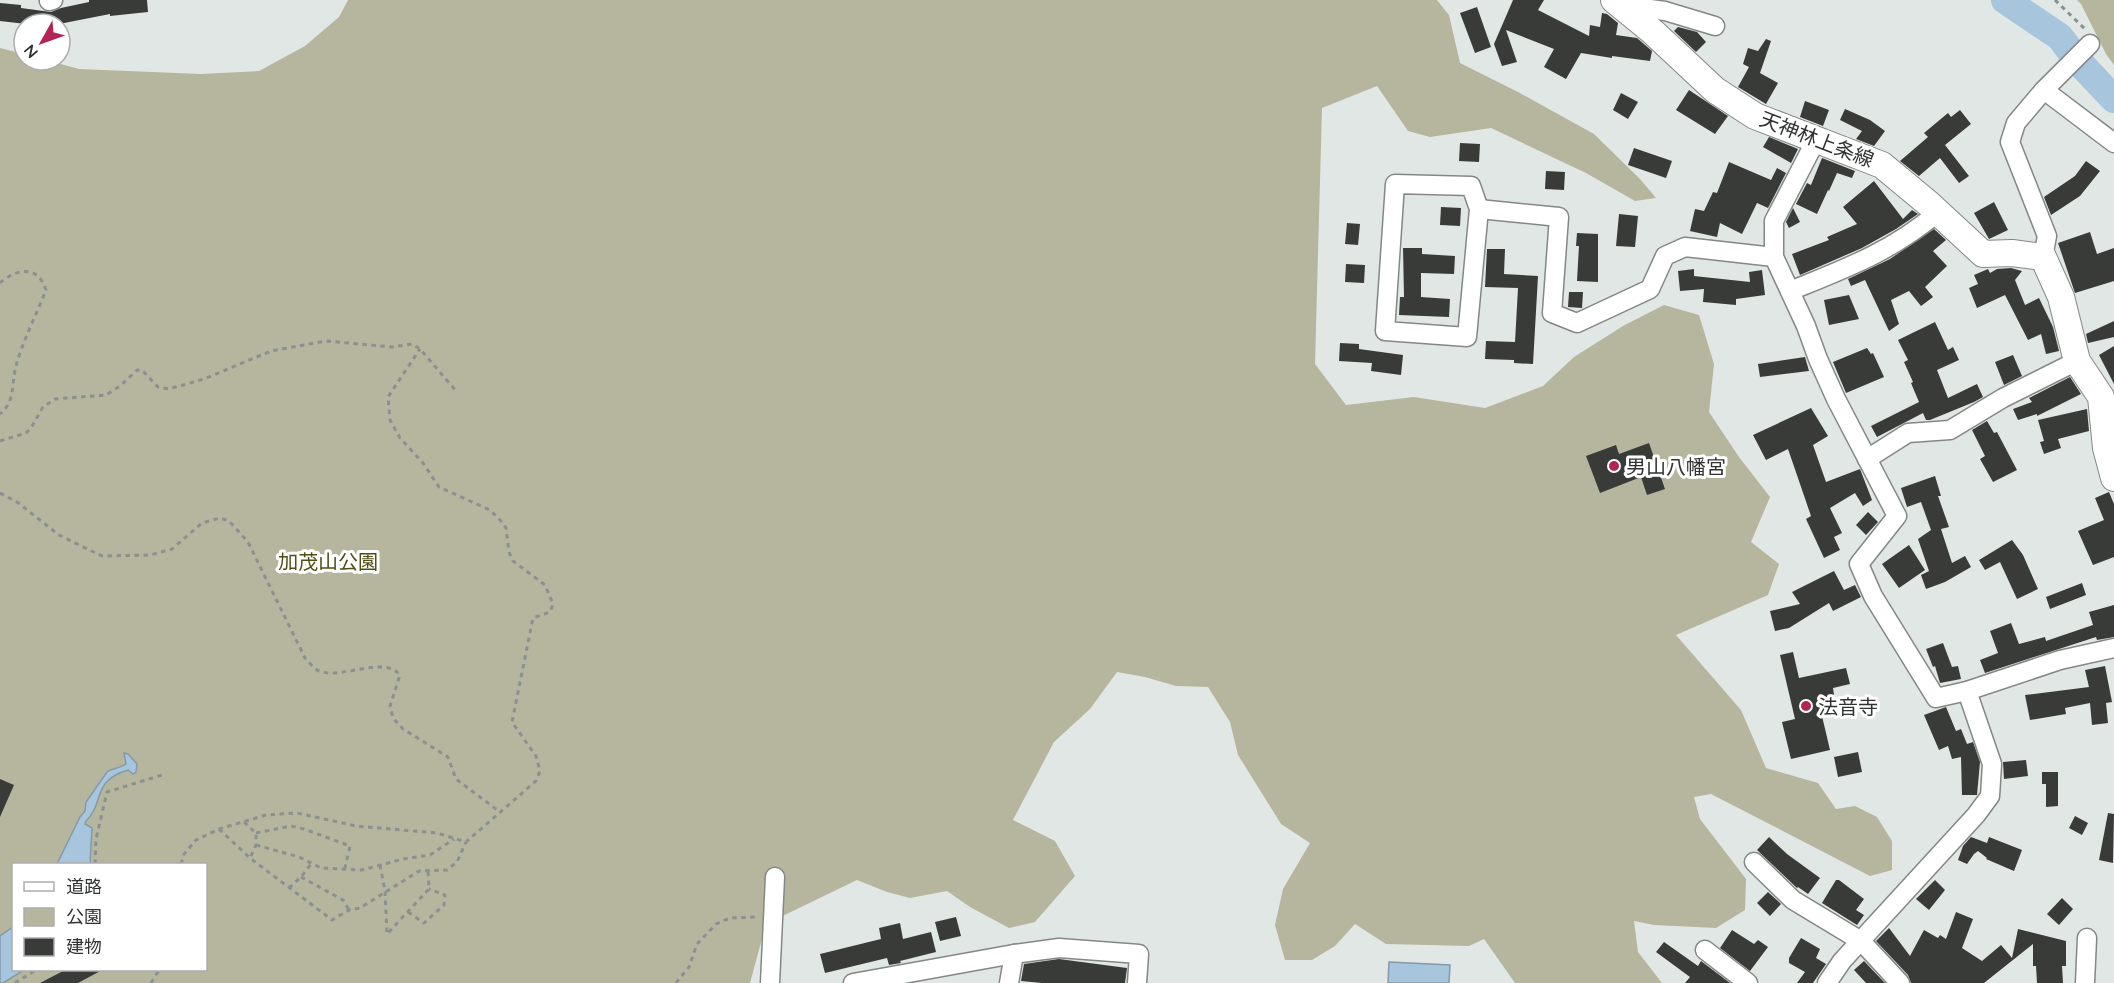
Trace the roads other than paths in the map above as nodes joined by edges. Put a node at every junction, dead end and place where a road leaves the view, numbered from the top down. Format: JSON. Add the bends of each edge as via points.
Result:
{"nodes":[{"id":1,"x":1616,"y":2,"type":"edge"},
{"id":2,"x":1715,"y":26,"type":"dead end"},
{"id":3,"x":2090,"y":44,"type":"road end"},
{"id":4,"x":2044,"y":90,"type":"junction"},
{"id":5,"x":1816,"y":140,"type":"junction"},
{"id":6,"x":2114,"y":142,"type":"edge"},
{"id":7,"x":1479,"y":209,"type":"junction"},
{"id":8,"x":1937,"y":213,"type":"junction"},
{"id":9,"x":2043,"y":257,"type":"junction"},
{"id":10,"x":1774,"y":258,"type":"junction"},
{"id":11,"x":1790,"y":291,"type":"junction"},
{"id":12,"x":2077,"y":361,"type":"junction"},
{"id":13,"x":1868,"y":459,"type":"junction"},
{"id":14,"x":2114,"y":478,"type":"edge"},
{"id":15,"x":2114,"y":648,"type":"edge"},
{"id":16,"x":1967,"y":691,"type":"junction"},
{"id":17,"x":1754,"y":862,"type":"dead end"},
{"id":18,"x":775,"y":877,"type":"dead end"},
{"id":19,"x":2087,"y":938,"type":"dead end"},
{"id":20,"x":1861,"y":941,"type":"junction"},
{"id":21,"x":1705,"y":950,"type":"dead end"},
{"id":22,"x":1014,"y":954,"type":"junction"},
{"id":23,"x":770,"y":983,"type":"edge"},
{"id":24,"x":853,"y":983,"type":"edge"},
{"id":25,"x":1009,"y":983,"type":"edge"},
{"id":26,"x":1137,"y":983,"type":"edge"},
{"id":27,"x":1748,"y":983,"type":"edge"},
{"id":28,"x":1827,"y":983,"type":"edge"},
{"id":29,"x":1900,"y":983,"type":"edge"},
{"id":30,"x":2085,"y":983,"type":"edge"}],
"edges":[{"from":1,"to":2,"type":"street"},
{"from":1,"to":5,"type":"main road","name":"天神林上条線","via":[[1715,90],[1755,116]]},
{"from":3,"to":4,"type":"street"},
{"from":4,"to":6,"type":"street"},
{"from":4,"to":9,"type":"street","via":[[2016,123],[2010,142],[2047,236]]},
{"from":5,"to":8,"type":"main road","name":"天神林上条線","via":[[1882,165]]},
{"from":5,"to":10,"type":"street","via":[[1774,221]]},
{"from":7,"to":7,"type":"street","via":[[1471,186],[1395,184],[1386,331],[1467,337]]},
{"from":7,"to":10,"type":"street","via":[[1559,217],[1552,314],[1577,323],[1650,289],[1665,256],[1685,247]]},
{"from":8,"to":9,"type":"main road","name":"天神林上条線","via":[[1983,254]]},
{"from":8,"to":11,"type":"street","via":[[1890,248]]},
{"from":9,"to":12,"type":"main road","via":[[2061,297]]},
{"from":10,"to":11,"type":"street"},
{"from":11,"to":13,"type":"street","via":[[1836,399]]},
{"from":12,"to":13,"type":"street","via":[[2002,398],[1950,430],[1908,433]]},
{"from":12,"to":14,"type":"main road","via":[[2101,397],[2106,448]]},
{"from":13,"to":16,"type":"street","via":[[1897,516],[1859,564],[1873,596],[1936,698]]},
{"from":15,"to":16,"type":"street","via":[[2060,660]]},
{"from":16,"to":20,"type":"street","via":[[1992,764],[1990,796]]},
{"from":17,"to":20,"type":"street","via":[[1792,900]]},
{"from":18,"to":23,"type":"street"},
{"from":19,"to":30,"type":"street"},
{"from":20,"to":28,"type":"street"},
{"from":20,"to":29,"type":"street"},
{"from":21,"to":27,"type":"street"},
{"from":22,"to":24,"type":"street"},
{"from":22,"to":25,"type":"street"},
{"from":22,"to":26,"type":"street","via":[[1059,948],[1139,954]]}]}
